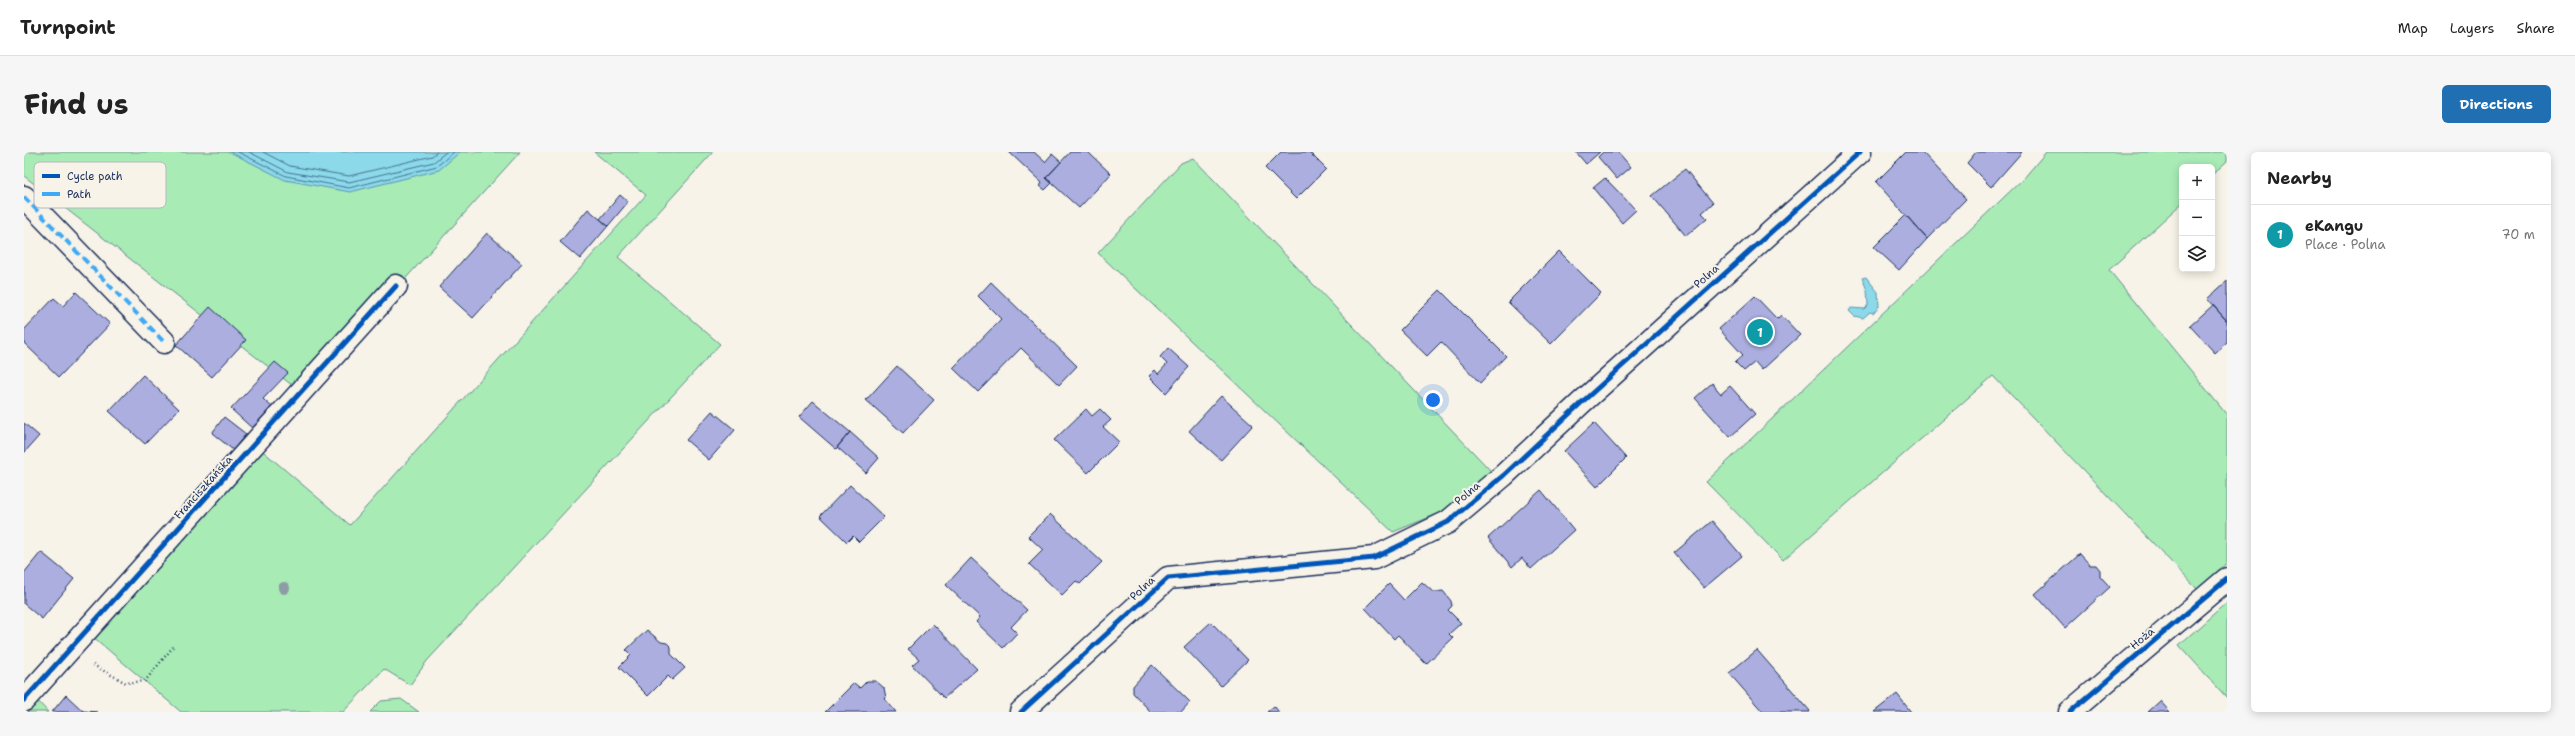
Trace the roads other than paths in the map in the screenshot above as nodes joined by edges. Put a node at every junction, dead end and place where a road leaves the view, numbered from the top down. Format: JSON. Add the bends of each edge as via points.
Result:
{"nodes":[{"id":1,"x":1860,"y":152,"type":"edge"},
{"id":2,"x":24,"y":197,"type":"edge"},
{"id":3,"x":34,"y":207,"type":"edge"},
{"id":4,"x":35,"y":208,"type":"edge"},
{"id":5,"x":396,"y":286,"type":"dead end"},
{"id":6,"x":164,"y":342,"type":"dead end"},
{"id":7,"x":2227,"y":579,"type":"edge"},
{"id":8,"x":24,"y":700,"type":"edge"},
{"id":9,"x":1021,"y":712,"type":"edge"},
{"id":10,"x":2070,"y":712,"type":"edge"}],
"edges":[{"from":1,"to":9,"type":"street","name":"Polna","via":[[1504,475],[1448,522],[1374,558],[1168,578]]},
{"from":2,"to":3,"type":"street"},
{"from":4,"to":6,"type":"street"},
{"from":5,"to":8,"type":"street","name":"Franciszkańska"},
{"from":7,"to":10,"type":"street","name":"Hoża"}]}
